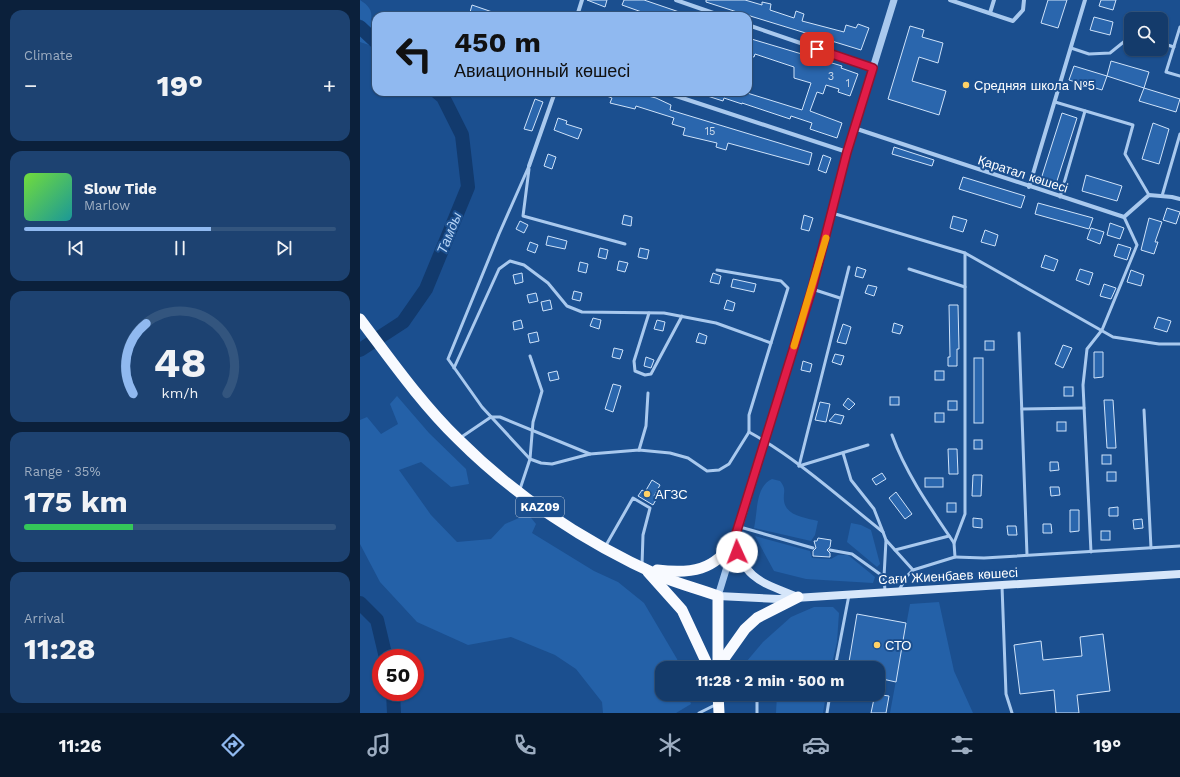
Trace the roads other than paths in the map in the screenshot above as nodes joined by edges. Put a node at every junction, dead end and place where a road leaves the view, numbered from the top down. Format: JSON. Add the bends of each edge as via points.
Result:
{"nodes":[{"id":1,"x":582,"y":0,"type":"edge"},
{"id":2,"x":676,"y":0,"type":"edge"},
{"id":3,"x":894,"y":0,"type":"edge"},
{"id":4,"x":950,"y":0,"type":"edge"},
{"id":5,"x":994,"y":0,"type":"edge"},
{"id":6,"x":1024,"y":0,"type":"edge"},
{"id":7,"x":1085,"y":0,"type":"edge"},
{"id":8,"x":578,"y":12,"type":"edge"},
{"id":9,"x":710,"y":12,"type":"edge"},
{"id":10,"x":990,"y":13,"type":"junction"},
{"id":11,"x":752,"y":26,"type":"edge"},
{"id":12,"x":1180,"y":27,"type":"edge"},
{"id":13,"x":1124,"y":42,"type":"edge"},
{"id":14,"x":1168,"y":45,"type":"edge"},
{"id":15,"x":1174,"y":47,"type":"junction"},
{"id":16,"x":1071,"y":48,"type":"junction"},
{"id":17,"x":873,"y":68,"type":"junction"},
{"id":18,"x":1180,"y":76,"type":"edge"},
{"id":19,"x":554,"y":96,"type":"edge"},
{"id":20,"x":676,"y":96,"type":"edge"},
{"id":21,"x":1055,"y":102,"type":"junction"},
{"id":22,"x":1085,"y":110,"type":"junction"},
{"id":23,"x":854,"y":128,"type":"junction"},
{"id":24,"x":1180,"y":134,"type":"edge"},
{"id":25,"x":847,"y":152,"type":"junction"},
{"id":26,"x":529,"y":166,"type":"junction"},
{"id":27,"x":1029,"y":187,"type":"junction"},
{"id":28,"x":1149,"y":195,"type":"junction"},
{"id":29,"x":1060,"y":196,"type":"junction"},
{"id":30,"x":1162,"y":196,"type":"junction"},
{"id":31,"x":1180,"y":199,"type":"edge"},
{"id":32,"x":832,"y":213,"type":"junction"},
{"id":33,"x":1124,"y":217,"type":"junction"},
{"id":34,"x":625,"y":244,"type":"dead end"},
{"id":35,"x":966,"y":253,"type":"junction"},
{"id":36,"x":849,"y":267,"type":"dead end"},
{"id":37,"x":909,"y":269,"type":"dead end"},
{"id":38,"x":717,"y":270,"type":"dead end"},
{"id":39,"x":965,"y":287,"type":"junction"},
{"id":40,"x":812,"y":289,"type":"junction"},
{"id":41,"x":840,"y":298,"type":"junction"},
{"id":42,"x":649,"y":313,"type":"junction"},
{"id":43,"x":682,"y":316,"type":"junction"},
{"id":44,"x":360,"y":320,"type":"edge"},
{"id":45,"x":1102,"y":330,"type":"junction"},
{"id":46,"x":1019,"y":333,"type":"dead end"},
{"id":47,"x":771,"y":343,"type":"junction"},
{"id":48,"x":1180,"y":344,"type":"edge"},
{"id":49,"x":530,"y":356,"type":"dead end"},
{"id":50,"x":454,"y":368,"type":"junction"},
{"id":51,"x":648,"y":393,"type":"dead end"},
{"id":52,"x":1022,"y":408,"type":"junction"},
{"id":53,"x":1084,"y":408,"type":"junction"},
{"id":54,"x":1144,"y":410,"type":"dead end"},
{"id":55,"x":491,"y":417,"type":"junction"},
{"id":56,"x":533,"y":430,"type":"junction"},
{"id":57,"x":750,"y":432,"type":"junction"},
{"id":58,"x":892,"y":435,"type":"dead end"},
{"id":59,"x":458,"y":440,"type":"junction"},
{"id":60,"x":765,"y":440,"type":"junction"},
{"id":61,"x":868,"y":446,"type":"dead end"},
{"id":62,"x":639,"y":450,"type":"junction"},
{"id":63,"x":843,"y":453,"type":"junction"},
{"id":64,"x":590,"y":454,"type":"junction"},
{"id":65,"x":530,"y":460,"type":"junction"},
{"id":66,"x":799,"y":466,"type":"junction"},
{"id":67,"x":519,"y":492,"type":"junction"},
{"id":68,"x":738,"y":526,"type":"junction"},
{"id":69,"x":883,"y":532,"type":"junction"},
{"id":70,"x":949,"y":536,"type":"junction"},
{"id":71,"x":734,"y":540,"type":"junction"},
{"id":72,"x":886,"y":540,"type":"junction"},
{"id":73,"x":954,"y":543,"type":"junction"},
{"id":74,"x":1180,"y":546,"type":"edge"},
{"id":75,"x":604,"y":547,"type":"junction"},
{"id":76,"x":813,"y":548,"type":"dead end"},
{"id":77,"x":1152,"y":548,"type":"junction"},
{"id":78,"x":830,"y":550,"type":"dead end"},
{"id":79,"x":895,"y":550,"type":"junction"},
{"id":80,"x":1091,"y":552,"type":"junction"},
{"id":81,"x":1028,"y":555,"type":"junction"},
{"id":82,"x":955,"y":557,"type":"junction"},
{"id":83,"x":644,"y":567,"type":"junction"},
{"id":84,"x":913,"y":570,"type":"junction"},
{"id":85,"x":1180,"y":574,"type":"edge"},
{"id":86,"x":884,"y":577,"type":"junction"},
{"id":87,"x":1001,"y":585,"type":"junction"},
{"id":88,"x":899,"y":590,"type":"junction"},
{"id":89,"x":885,"y":591,"type":"junction"},
{"id":90,"x":849,"y":593,"type":"junction"},
{"id":91,"x":718,"y":596,"type":"junction"},
{"id":92,"x":798,"y":597,"type":"junction"},
{"id":93,"x":711,"y":661,"type":"edge"},
{"id":94,"x":715,"y":661,"type":"edge"},
{"id":95,"x":720,"y":661,"type":"edge"},
{"id":96,"x":836,"y":661,"type":"edge"},
{"id":97,"x":829,"y":701,"type":"edge"},
{"id":98,"x":719,"y":702,"type":"edge"},
{"id":99,"x":699,"y":713,"type":"edge"},
{"id":100,"x":757,"y":713,"type":"edge"},
{"id":101,"x":827,"y":713,"type":"edge"},
{"id":102,"x":1012,"y":713,"type":"edge"}],
"edges":[{"from":1,"to":8,"type":"street"},
{"from":2,"to":9,"type":"street"},
{"from":3,"to":17,"type":"street"},
{"from":4,"to":10,"type":"street"},
{"from":5,"to":10,"type":"street"},
{"from":6,"to":10,"type":"street","via":[[1023,10],[1013,21]]},
{"from":7,"to":16,"type":"street"},
{"from":11,"to":17,"type":"street"},
{"from":12,"to":15,"type":"lane"},
{"from":13,"to":16,"type":"lane","via":[[1110,53],[1089,54]]},
{"from":14,"to":15,"type":"lane"},
{"from":15,"to":18,"type":"lane","via":[[1166,72]]},
{"from":16,"to":21,"type":"street"},
{"from":17,"to":23,"type":"street"},
{"from":19,"to":26,"type":"street"},
{"from":20,"to":25,"type":"street"},
{"from":21,"to":22,"type":"lane"},
{"from":21,"to":27,"type":"street"},
{"from":22,"to":28,"type":"lane","via":[[1133,125],[1125,154]]},
{"from":22,"to":29,"type":"lane"},
{"from":23,"to":25,"type":"street"},
{"from":23,"to":27,"type":"street","name":"Қаратал көшесі"},
{"from":24,"to":30,"type":"lane"},
{"from":25,"to":32,"type":"street"},
{"from":26,"to":34,"type":"lane","via":[[523,216]]},
{"from":26,"to":50,"type":"lane","via":[[448,359]]},
{"from":27,"to":29,"type":"street","name":"Қаратал көшесі"},
{"from":28,"to":30,"type":"street"},
{"from":28,"to":33,"type":"street"},
{"from":29,"to":33,"type":"street","name":"Қаратал көшесі"},
{"from":30,"to":31,"type":"street"},
{"from":32,"to":35,"type":"lane"},
{"from":32,"to":40,"type":"street"},
{"from":33,"to":45,"type":"lane","via":[[1137,245]]},
{"from":35,"to":39,"type":"lane"},
{"from":35,"to":45,"type":"lane"},
{"from":36,"to":41,"type":"lane"},
{"from":37,"to":39,"type":"lane"},
{"from":38,"to":47,"type":"lane","via":[[781,281],[788,288]]},
{"from":39,"to":73,"type":"lane","via":[[965,514]]},
{"from":40,"to":41,"type":"lane"},
{"from":40,"to":60,"type":"street"},
{"from":41,"to":66,"type":"lane"},
{"from":42,"to":43,"type":"lane"},
{"from":42,"to":43,"type":"lane","via":[[634,361],[635,371],[645,376],[651,374]]},
{"from":42,"to":50,"type":"lane","via":[[582,312],[566,306],[548,283],[524,265],[510,261],[499,269]]},
{"from":43,"to":47,"type":"lane","via":[[716,323]]},
{"from":44,"to":59,"type":"highway","number":"KAZ09"},
{"from":45,"to":48,"type":"lane","via":[[1113,337],[1159,344]]},
{"from":45,"to":53,"type":"lane","via":[[1087,349],[1083,385]]},
{"from":46,"to":52,"type":"lane"},
{"from":47,"to":57,"type":"lane","via":[[749,415]]},
{"from":49,"to":56,"type":"lane","via":[[542,391]]},
{"from":50,"to":55,"type":"lane"},
{"from":51,"to":62,"type":"lane","via":[[646,426]]},
{"from":52,"to":53,"type":"lane"},
{"from":52,"to":81,"type":"lane"},
{"from":53,"to":80,"type":"lane"},
{"from":54,"to":77,"type":"lane"},
{"from":55,"to":56,"type":"lane","via":[[500,417]]},
{"from":55,"to":59,"type":"lane"},
{"from":55,"to":65,"type":"lane"},
{"from":56,"to":64,"type":"lane"},
{"from":56,"to":65,"type":"lane"},
{"from":57,"to":60,"type":"lane"},
{"from":57,"to":62,"type":"lane","via":[[729,464],[719,470],[707,471],[688,458],[670,453]]},
{"from":58,"to":70,"type":"lane","via":[[898,452]]},
{"from":59,"to":67,"type":"highway","number":"KAZ09"},
{"from":60,"to":66,"type":"lane"},
{"from":60,"to":68,"type":"street"},
{"from":61,"to":63,"type":"lane"},
{"from":62,"to":64,"type":"lane"},
{"from":63,"to":66,"type":"lane"},
{"from":63,"to":69,"type":"lane","via":[[851,480],[874,509]]},
{"from":64,"to":65,"type":"lane","via":[[552,464]]},
{"from":65,"to":67,"type":"lane"},
{"from":66,"to":69,"type":"lane"},
{"from":67,"to":75,"type":"highway","number":"KAZ09"},
{"from":68,"to":71,"type":"street"},
{"from":68,"to":76,"type":"lane"},
{"from":69,"to":72,"type":"lane"},
{"from":70,"to":73,"type":"lane"},
{"from":70,"to":79,"type":"lane"},
{"from":71,"to":83,"type":"highway","via":[[716,562],[701,569],[675,572]]},
{"from":71,"to":91,"type":"street"},
{"from":71,"to":92,"type":"main road","via":[[746,571],[769,585]]},
{"from":72,"to":79,"type":"lane"},
{"from":72,"to":86,"type":"lane"},
{"from":73,"to":82,"type":"lane"},
{"from":74,"to":77,"type":"lane"},
{"from":75,"to":83,"type":"highway","number":"KAZ09"},
{"from":75,"to":83,"type":"lane","via":[[633,498],[650,508],[643,535]]},
{"from":77,"to":80,"type":"lane"},
{"from":78,"to":86,"type":"lane","via":[[852,554]]},
{"from":79,"to":84,"type":"lane"},
{"from":80,"to":81,"type":"lane"},
{"from":81,"to":82,"type":"lane"},
{"from":82,"to":84,"type":"lane"},
{"from":83,"to":91,"type":"highway","number":"KAZ09"},
{"from":83,"to":93,"type":"highway","number":"KAZ09","via":[[682,610]]},
{"from":84,"to":88,"type":"lane"},
{"from":85,"to":87,"type":"main road","name":"Сағи Жиенбаев көшесі"},
{"from":86,"to":89,"type":"lane"},
{"from":87,"to":88,"type":"main road","name":"Сағи Жиенбаев көшесі"},
{"from":87,"to":102,"type":"lane","via":[[1006,694]]},
{"from":88,"to":89,"type":"main road","name":"Сағи Жиенбаев көшесі"},
{"from":89,"to":90,"type":"main road","name":"Сағи Жиенбаев көшесі"},
{"from":90,"to":92,"type":"main road","name":"Сағи Жиенбаев көшесі"},
{"from":90,"to":96,"type":"lane"},
{"from":91,"to":92,"type":"main road","name":"Сағи Жиенбаев көшесі","via":[[765,599]]},
{"from":91,"to":94,"type":"highway"},
{"from":92,"to":95,"type":"highway","via":[[757,618],[745,629]]},
{"from":97,"to":101,"type":"lane"},
{"from":98,"to":99,"type":"lane"},
{"from":98,"to":100,"type":"lane","via":[[757,699]]}]}
